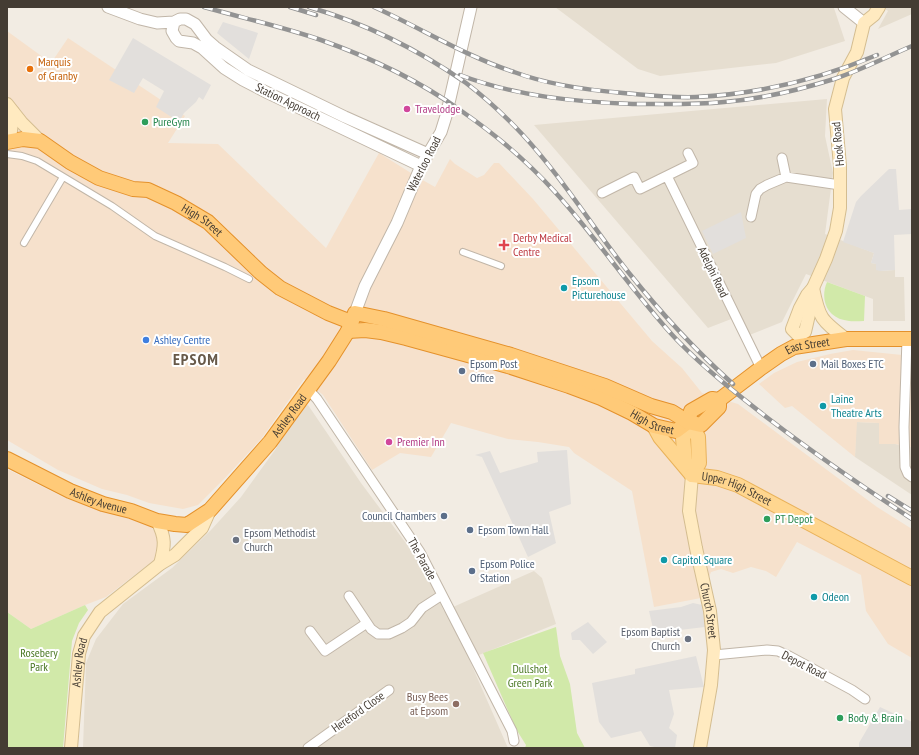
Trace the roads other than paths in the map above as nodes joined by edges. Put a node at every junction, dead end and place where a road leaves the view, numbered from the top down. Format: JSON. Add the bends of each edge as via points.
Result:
{"nodes":[{"id":1,"x":108,"y":7,"type":"edge"},
{"id":2,"x":471,"y":7,"type":"edge"},
{"id":3,"x":844,"y":7,"type":"edge"},
{"id":4,"x":879,"y":7,"type":"edge"},
{"id":5,"x":174,"y":22,"type":"junction"},
{"id":6,"x":864,"y":23,"type":"junction"},
{"id":7,"x":9,"y":108,"type":"edge"},
{"id":8,"x":40,"y":141,"type":"junction"},
{"id":9,"x":8,"y":145,"type":"edge"},
{"id":10,"x":688,"y":153,"type":"dead end"},
{"id":11,"x":428,"y":154,"type":"junction"},
{"id":12,"x":782,"y":158,"type":"dead end"},
{"id":13,"x":421,"y":166,"type":"junction"},
{"id":14,"x":666,"y":176,"type":"junction"},
{"id":15,"x":63,"y":177,"type":"junction"},
{"id":16,"x":786,"y":177,"type":"junction"},
{"id":17,"x":840,"y":185,"type":"junction"},
{"id":18,"x":602,"y":193,"type":"dead end"},
{"id":19,"x":751,"y":217,"type":"dead end"},
{"id":20,"x":24,"y":243,"type":"dead end"},
{"id":21,"x":463,"y":252,"type":"dead end"},
{"id":22,"x":501,"y":266,"type":"dead end"},
{"id":23,"x":249,"y":279,"type":"dead end"},
{"id":24,"x":813,"y":288,"type":"junction"},
{"id":25,"x":352,"y":322,"type":"junction"},
{"id":26,"x":846,"y":339,"type":"junction"},
{"id":27,"x":909,"y":339,"type":"edge"},
{"id":28,"x":796,"y":341,"type":"junction"},
{"id":29,"x":761,"y":368,"type":"junction"},
{"id":30,"x":308,"y":389,"type":"junction"},
{"id":31,"x":688,"y":422,"type":"junction"},
{"id":32,"x":654,"y":426,"type":"junction"},
{"id":33,"x":7,"y":459,"type":"edge"},
{"id":34,"x":692,"y":475,"type":"junction"},
{"id":35,"x":912,"y":478,"type":"edge"},
{"id":36,"x":210,"y":510,"type":"junction"},
{"id":37,"x":157,"y":521,"type":"junction"},
{"id":38,"x":195,"y":521,"type":"joint"},
{"id":39,"x":160,"y":564,"type":"junction"},
{"id":40,"x":912,"y":578,"type":"edge"},
{"id":41,"x":442,"y":595,"type":"junction"},
{"id":42,"x":349,"y":596,"type":"dead end"},
{"id":43,"x":367,"y":623,"type":"junction"},
{"id":44,"x":310,"y":631,"type":"dead end"},
{"id":45,"x":714,"y":655,"type":"junction"},
{"id":46,"x":389,"y":690,"type":"dead end"},
{"id":47,"x":865,"y":699,"type":"dead end"},
{"id":48,"x":514,"y":741,"type":"dead end"},
{"id":49,"x":71,"y":748,"type":"edge"},
{"id":50,"x":308,"y":748,"type":"edge"},
{"id":51,"x":700,"y":748,"type":"edge"}],
"edges":[{"from":1,"to":5,"type":"street","name":"Station Approach","via":[[157,23]]},
{"from":2,"to":11,"type":"street","name":"Waterloo Road","via":[[446,116]]},
{"from":3,"to":6,"type":"street"},
{"from":4,"to":6,"type":"main road"},
{"from":5,"to":11,"type":"street","name":"Station Approach","via":[[182,18],[190,21],[215,46],[248,70]]},
{"from":5,"to":13,"type":"street","name":"Station Approach","via":[[172,31],[179,41],[196,44],[224,68],[243,80]]},
{"from":6,"to":17,"type":"main road","name":"Hook Road","via":[[857,52],[843,78],[835,109]]},
{"from":7,"to":8,"type":"main road"},
{"from":7,"to":9,"type":"main road"},
{"from":8,"to":9,"type":"highway","via":[[23,139]]},
{"from":8,"to":25,"type":"highway","name":"High Street","via":[[98,178],[133,189],[148,190],[176,203],[208,222],[280,288],[328,313]]},
{"from":9,"to":15,"type":"street","via":[[22,156],[37,161]]},
{"from":10,"to":14,"type":"street","via":[[693,163]]},
{"from":11,"to":13,"type":"street","name":"Waterloo Road"},
{"from":12,"to":16,"type":"street"},
{"from":13,"to":25,"type":"street","name":"Waterloo Road","via":[[365,286]]},
{"from":14,"to":18,"type":"street","via":[[640,189],[634,177]]},
{"from":14,"to":29,"type":"street","name":"Adelphi Road"},
{"from":15,"to":20,"type":"street"},
{"from":15,"to":23,"type":"street","via":[[112,206],[155,236]]},
{"from":16,"to":17,"type":"street"},
{"from":16,"to":19,"type":"street","via":[[760,189],[756,194]]},
{"from":17,"to":24,"type":"main road","name":"Hook Road","via":[[836,231]]},
{"from":21,"to":22,"type":"street"},
{"from":24,"to":26,"type":"main road","via":[[818,312]]},
{"from":24,"to":28,"type":"main road","name":"Hook Road","via":[[807,295],[792,329]]},
{"from":25,"to":30,"type":"highway","name":"Ashley Road","via":[[329,361]]},
{"from":25,"to":31,"type":"highway","name":"High Street","via":[[384,319],[512,355],[605,386],[651,406],[672,412]]},
{"from":25,"to":32,"type":"highway","name":"High Street","via":[[365,330],[406,338],[508,366],[601,398]]},
{"from":26,"to":27,"type":"highway","name":"East Street"},
{"from":26,"to":28,"type":"highway","name":"East Street"},
{"from":27,"to":35,"type":"street","via":[[904,427],[905,468]]},
{"from":28,"to":29,"type":"highway","name":"East Street"},
{"from":29,"to":31,"type":"highway","name":"East Street","via":[[719,400],[719,407],[701,425]]},
{"from":30,"to":36,"type":"highway","name":"Ashley Road","via":[[270,442]]},
{"from":30,"to":41,"type":"street","name":"The Parade","via":[[420,552]]},
{"from":31,"to":32,"type":"highway","name":"High Street","via":[[676,431]]},
{"from":31,"to":34,"type":"main road","name":"Upper High Street","via":[[683,445],[685,461]]},
{"from":32,"to":34,"type":"main road"},
{"from":33,"to":37,"type":"highway","name":"Ashley Avenue","via":[[70,491]]},
{"from":34,"to":40,"type":"main road","name":"Upper High Street","via":[[716,478],[738,485]]},
{"from":34,"to":45,"type":"main road","name":"Church Street","via":[[689,511],[710,611]]},
{"from":36,"to":38,"type":"highway","name":"Ashley Road"},
{"from":36,"to":39,"type":"main road","name":"Ashley Road","via":[[202,528],[175,556]]},
{"from":37,"to":38,"type":"highway","name":"Ashley Avenue","via":[[187,525]]},
{"from":37,"to":39,"type":"main road","via":[[165,548]]},
{"from":39,"to":49,"type":"main road","name":"Ashley Road","via":[[100,612],[84,636],[79,654]]},
{"from":41,"to":43,"type":"street","via":[[422,608],[411,622],[389,634],[378,634]]},
{"from":41,"to":48,"type":"street","name":"The Parade","via":[[512,731]]},
{"from":42,"to":43,"type":"street"},
{"from":43,"to":44,"type":"street","via":[[325,651]]},
{"from":45,"to":47,"type":"street","name":"Depot Road","via":[[778,651]]},
{"from":45,"to":51,"type":"main road","name":"Church Street"},
{"from":46,"to":50,"type":"street","name":"Hereford Close"}]}
